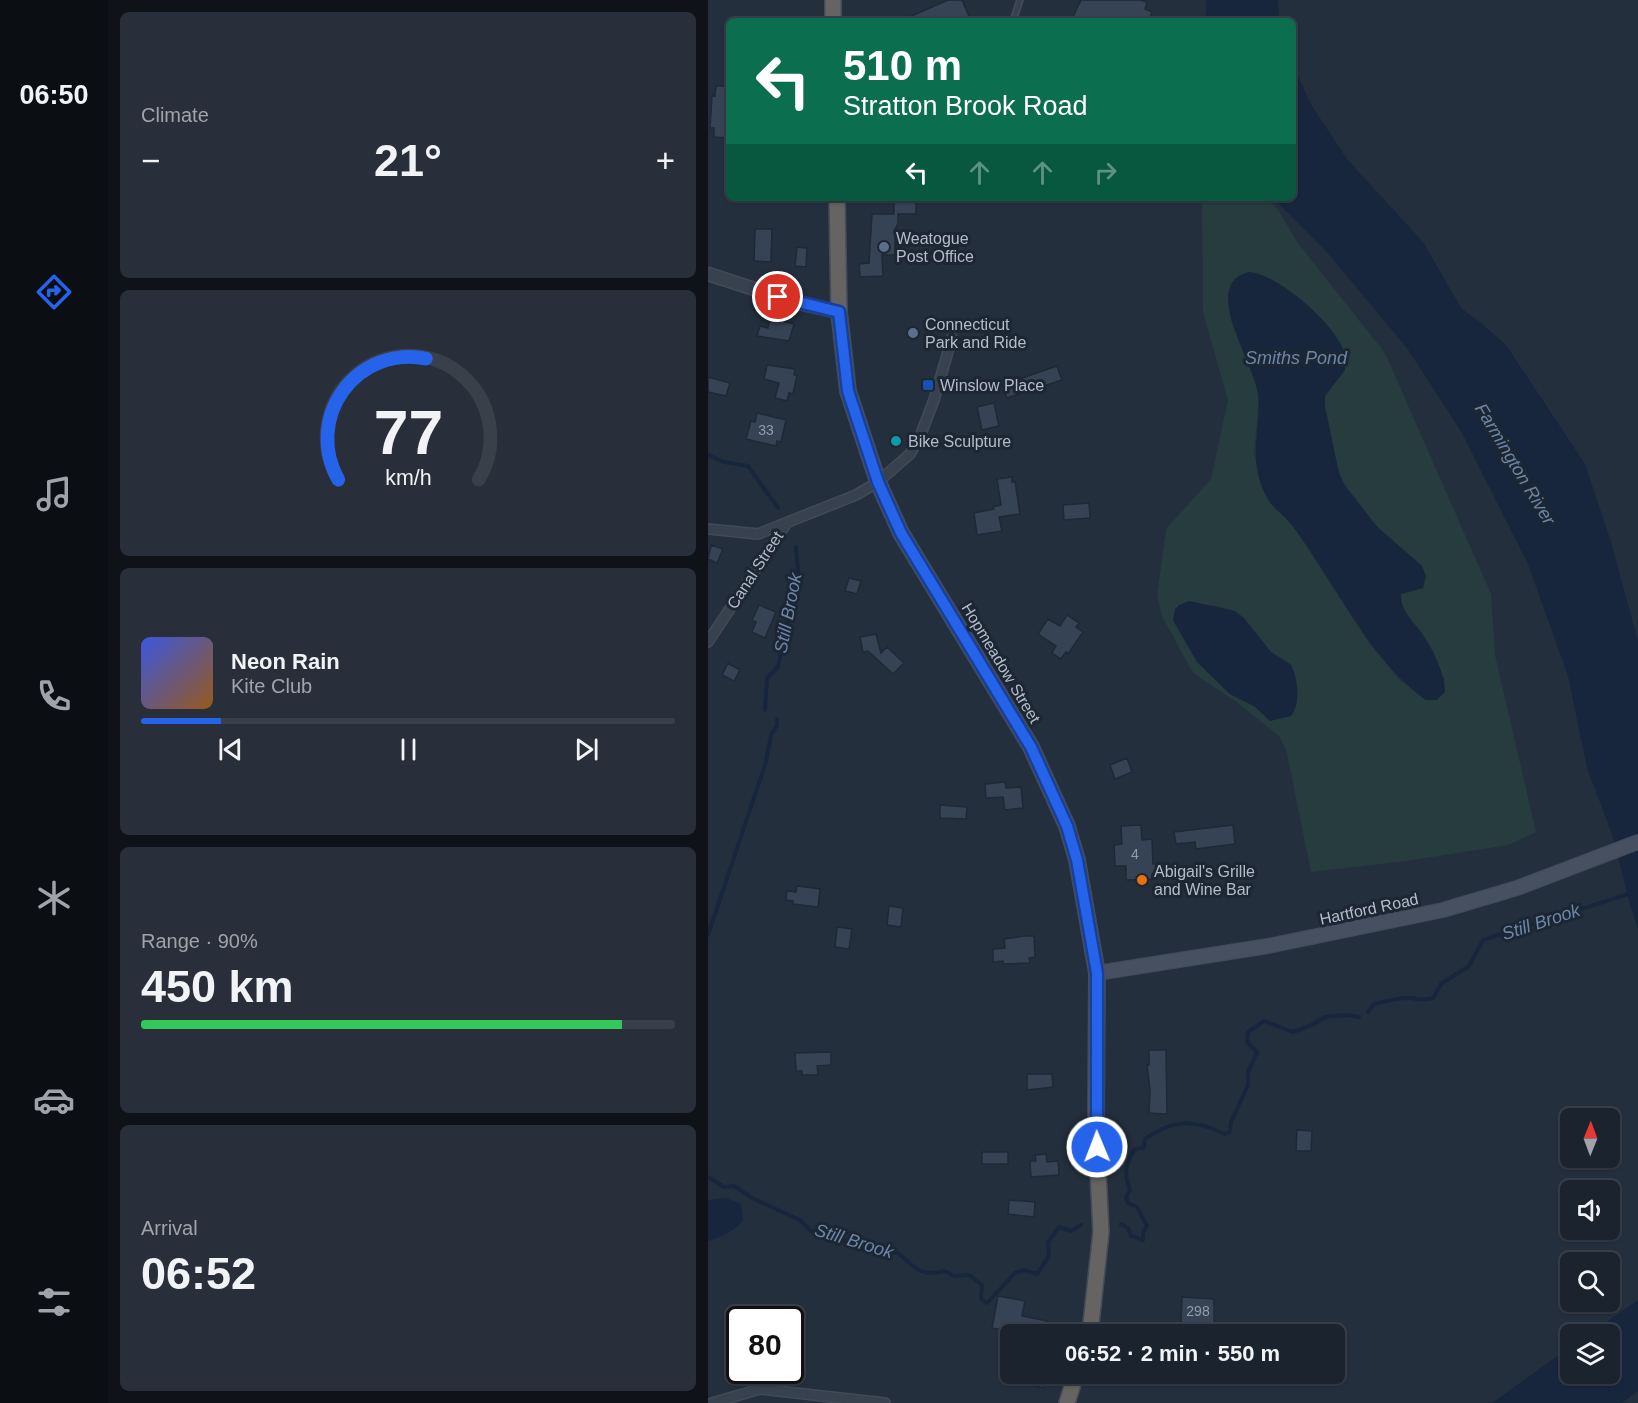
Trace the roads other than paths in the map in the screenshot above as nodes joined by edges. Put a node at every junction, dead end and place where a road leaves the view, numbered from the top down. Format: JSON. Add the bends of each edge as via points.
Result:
{"nodes":[{"id":1,"x":833,"y":0,"type":"edge"},
{"id":2,"x":1020,"y":0,"type":"edge"},
{"id":3,"x":833,"y":18,"type":"edge"},
{"id":4,"x":1014,"y":18,"type":"edge"},
{"id":5,"x":837,"y":201,"type":"edge"},
{"id":6,"x":708,"y":274,"type":"edge"},
{"id":7,"x":839,"y":312,"type":"junction"},
{"id":8,"x":952,"y":338,"type":"dead end"},
{"id":9,"x":878,"y":482,"type":"junction"},
{"id":10,"x":786,"y":524,"type":"junction"},
{"id":11,"x":708,"y":529,"type":"edge"},
{"id":12,"x":708,"y":642,"type":"edge"},
{"id":13,"x":1638,"y":842,"type":"edge"},
{"id":14,"x":1097,"y":973,"type":"junction"},
{"id":15,"x":1091,"y":1324,"type":"edge"},
{"id":16,"x":1073,"y":1384,"type":"edge"},
{"id":17,"x":712,"y":1403,"type":"edge"},
{"id":18,"x":885,"y":1403,"type":"edge"},
{"id":19,"x":1067,"y":1403,"type":"edge"}],
"edges":[{"from":1,"to":3,"type":"highway"},
{"from":2,"to":4,"type":"lane"},
{"from":5,"to":7,"type":"highway","name":"Hopmeadow Street"},
{"from":6,"to":7,"type":"street"},
{"from":7,"to":9,"type":"highway","name":"Hopmeadow Street","via":[[848,391]]},
{"from":8,"to":9,"type":"street","via":[[919,439],[910,454]]},
{"from":9,"to":10,"type":"street","name":"Canal Street"},
{"from":9,"to":14,"type":"highway","name":"Hopmeadow Street","via":[[901,533],[1031,747],[1067,826]]},
{"from":10,"to":11,"type":"street","via":[[758,534]]},
{"from":10,"to":12,"type":"street","name":"Canal Street"},
{"from":13,"to":14,"type":"main road","name":"Hartford Road","via":[[1508,891],[1443,910],[1268,946]]},
{"from":14,"to":15,"type":"highway","name":"Hopmeadow Street","via":[[1096,1130],[1101,1232]]},
{"from":16,"to":19,"type":"highway"},
{"from":17,"to":18,"type":"street","via":[[760,1389]]}]}
